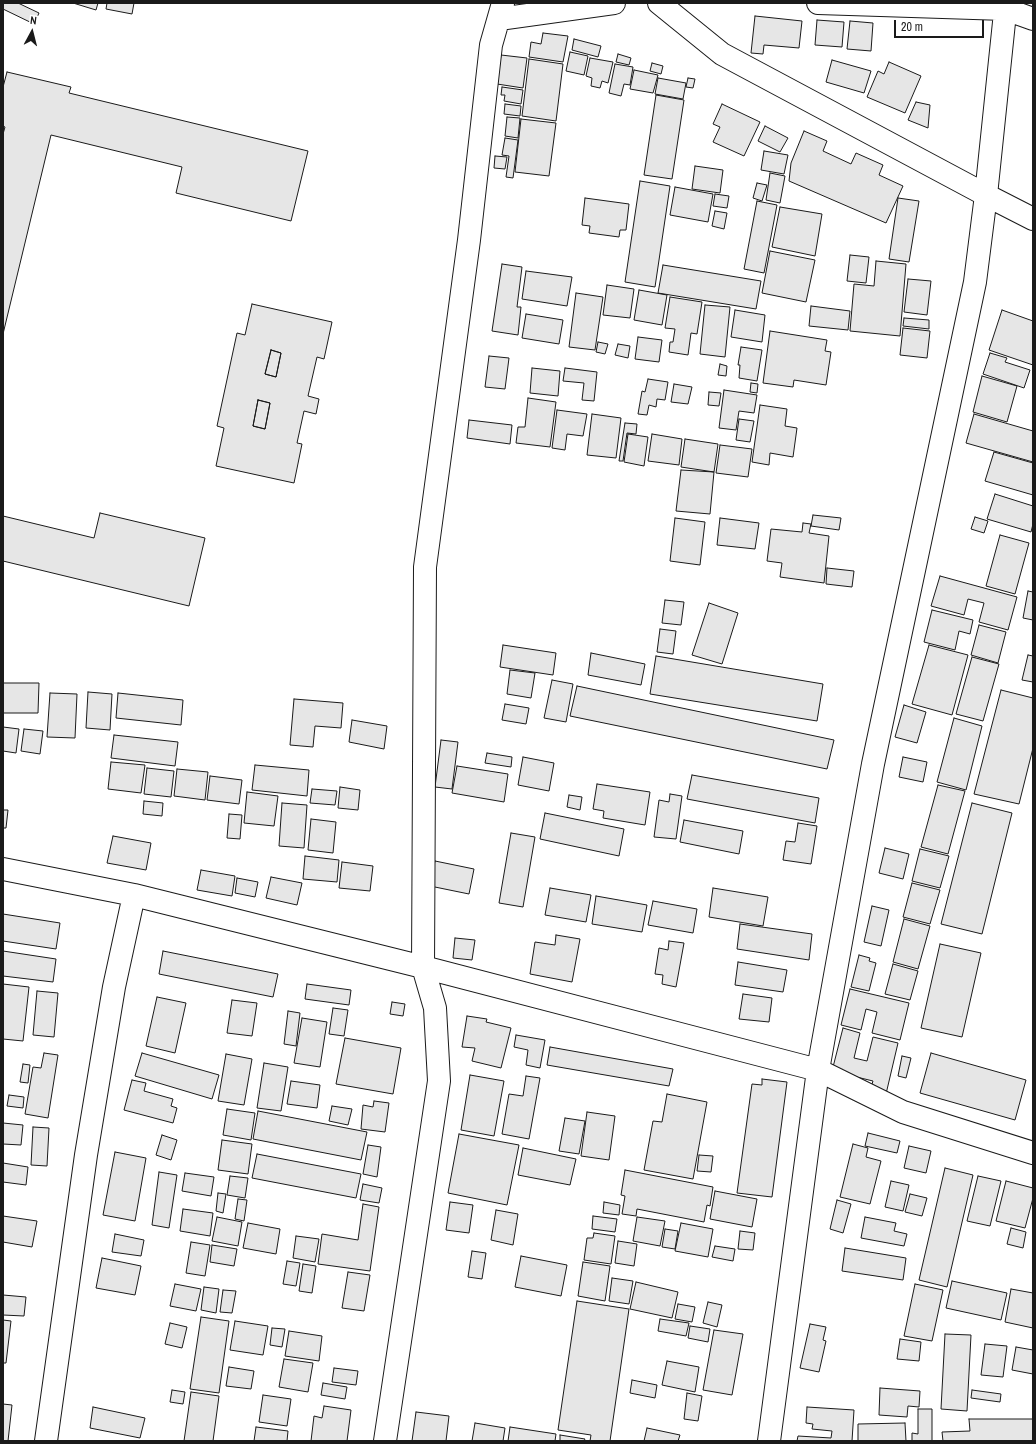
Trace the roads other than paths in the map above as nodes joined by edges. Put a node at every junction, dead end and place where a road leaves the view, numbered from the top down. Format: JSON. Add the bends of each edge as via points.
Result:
{"nodes":[{"id":1,"x":614,"y":3,"type":"edge"},
{"id":2,"x":659,"y":3,"type":"edge"},
{"id":3,"x":818,"y":3,"type":"edge"},
{"id":4,"x":1005,"y":6,"type":"edge"},
{"id":5,"x":501,"y":11,"type":"edge"},
{"id":6,"x":1033,"y":19,"type":"edge"},
{"id":7,"x":986,"y":195,"type":"junction"},
{"id":8,"x":1033,"y":219,"type":"edge"},
{"id":9,"x":3,"y":869,"type":"edge"},
{"id":10,"x":134,"y":895,"type":"junction"},
{"id":11,"x":423,"y":967,"type":"junction"},
{"id":12,"x":818,"y":1070,"type":"junction"},
{"id":13,"x":1033,"y":1153,"type":"edge"},
{"id":14,"x":46,"y":1441,"type":"edge"},
{"id":15,"x":385,"y":1441,"type":"edge"},
{"id":16,"x":769,"y":1441,"type":"edge"}],
"edges":[{"from":1,"to":5,"type":"street"},
{"from":2,"to":7,"type":"street","via":[[722,54]]},
{"from":3,"to":4,"type":"street"},
{"from":4,"to":6,"type":"street"},
{"from":4,"to":7,"type":"street"},
{"from":5,"to":11,"type":"street","via":[[491,45],[469,240],[425,567]]},
{"from":7,"to":8,"type":"street"},
{"from":7,"to":12,"type":"street","via":[[975,282],[873,764]]},
{"from":9,"to":10,"type":"street"},
{"from":10,"to":11,"type":"street"},
{"from":10,"to":14,"type":"street","via":[[114,987],[86,1155]]},
{"from":11,"to":12,"type":"street"},
{"from":11,"to":15,"type":"street","via":[[435,1008],[439,1081]]},
{"from":12,"to":13,"type":"street","via":[[903,1112]]},
{"from":12,"to":16,"type":"street"}]}
